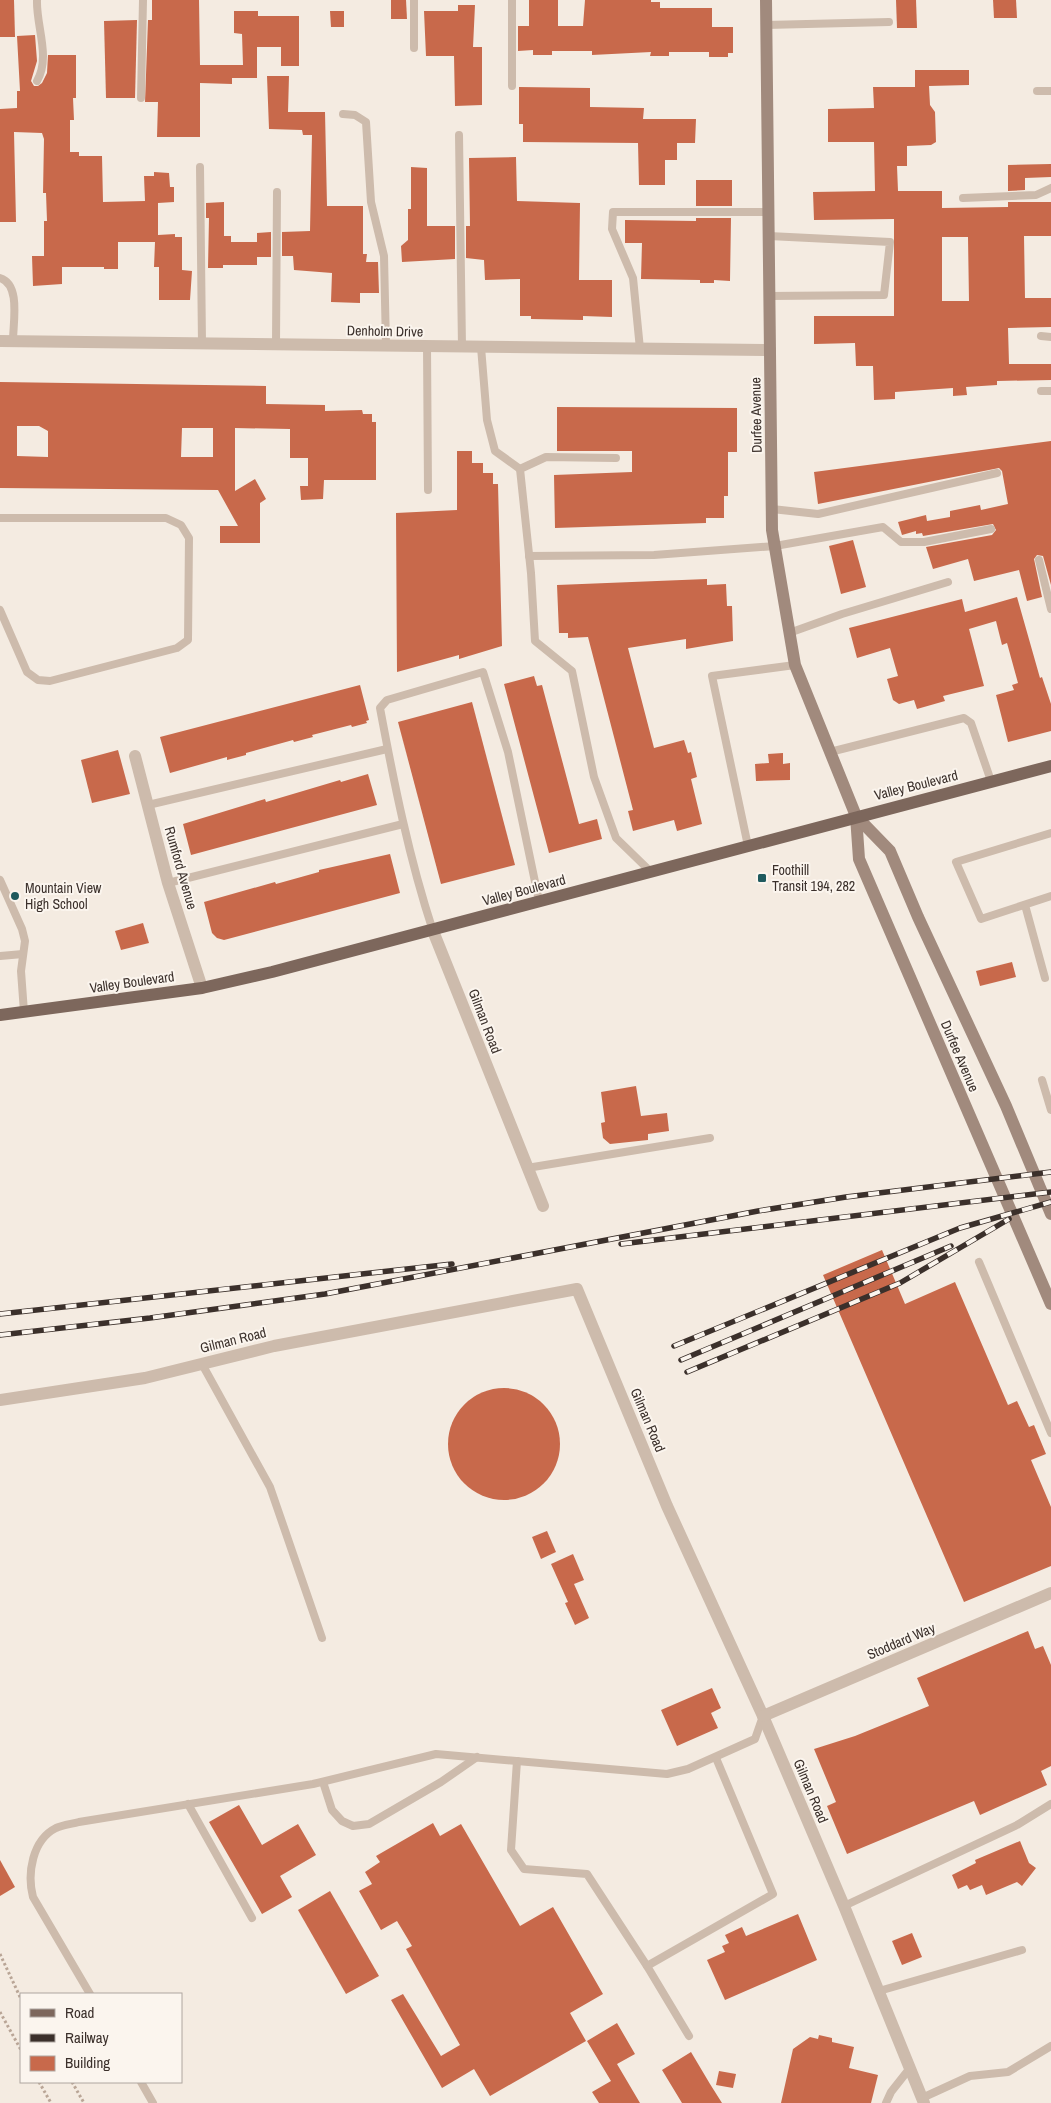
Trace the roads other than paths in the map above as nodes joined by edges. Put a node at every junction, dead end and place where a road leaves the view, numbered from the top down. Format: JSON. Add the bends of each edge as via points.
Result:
{"nodes":[{"id":1,"x":37,"y":0,"type":"edge"},
{"id":2,"x":143,"y":0,"type":"edge"},
{"id":3,"x":414,"y":0,"type":"edge"},
{"id":4,"x":512,"y":0,"type":"edge"},
{"id":5,"x":766,"y":0,"type":"edge"},
{"id":6,"x":889,"y":22,"type":"dead end"},
{"id":7,"x":766,"y":25,"type":"junction"},
{"id":8,"x":414,"y":48,"type":"dead end"},
{"id":9,"x":37,"y":81,"type":"dead end"},
{"id":10,"x":512,"y":86,"type":"dead end"},
{"id":11,"x":1051,"y":90,"type":"edge"},
{"id":12,"x":1037,"y":91,"type":"dead end"},
{"id":13,"x":141,"y":98,"type":"dead end"},
{"id":14,"x":343,"y":114,"type":"dead end"},
{"id":15,"x":459,"y":135,"type":"dead end"},
{"id":16,"x":200,"y":167,"type":"dead end"},
{"id":17,"x":1051,"y":188,"type":"edge"},
{"id":18,"x":277,"y":192,"type":"dead end"},
{"id":19,"x":963,"y":198,"type":"dead end"},
{"id":20,"x":768,"y":212,"type":"junction"},
{"id":21,"x":769,"y":236,"type":"junction"},
{"id":22,"x":0,"y":278,"type":"edge"},
{"id":23,"x":769,"y":296,"type":"junction"},
{"id":24,"x":1041,"y":336,"type":"dead end"},
{"id":25,"x":1051,"y":336,"type":"edge"},
{"id":26,"x":6,"y":341,"type":"edge"},
{"id":27,"x":202,"y":343,"type":"junction"},
{"id":28,"x":276,"y":344,"type":"junction"},
{"id":29,"x":386,"y":346,"type":"junction"},
{"id":30,"x":427,"y":346,"type":"junction"},
{"id":31,"x":462,"y":346,"type":"junction"},
{"id":32,"x":481,"y":347,"type":"junction"},
{"id":33,"x":640,"y":349,"type":"junction"},
{"id":34,"x":770,"y":350,"type":"junction"},
{"id":35,"x":1051,"y":391,"type":"edge"},
{"id":36,"x":1042,"y":392,"type":"dead end"},
{"id":37,"x":616,"y":458,"type":"dead end"},
{"id":38,"x":520,"y":469,"type":"junction"},
{"id":39,"x":997,"y":473,"type":"dead end"},
{"id":40,"x":428,"y":490,"type":"dead end"},
{"id":41,"x":772,"y":509,"type":"junction"},
{"id":42,"x":0,"y":518,"type":"edge"},
{"id":43,"x":991,"y":530,"type":"dead end"},
{"id":44,"x":775,"y":546,"type":"junction"},
{"id":45,"x":529,"y":556,"type":"junction"},
{"id":46,"x":1039,"y":560,"type":"dead end"},
{"id":47,"x":948,"y":582,"type":"dead end"},
{"id":48,"x":1051,"y":609,"type":"edge"},
{"id":49,"x":0,"y":610,"type":"edge"},
{"id":50,"x":789,"y":633,"type":"junction"},
{"id":51,"x":795,"y":665,"type":"junction"},
{"id":52,"x":387,"y":749,"type":"junction"},
{"id":53,"x":830,"y":752,"type":"junction"},
{"id":54,"x":135,"y":756,"type":"dead end"},
{"id":55,"x":1051,"y":766,"type":"edge"},
{"id":56,"x":991,"y":781,"type":"junction"},
{"id":57,"x":148,"y":805,"type":"junction"},
{"id":58,"x":856,"y":816,"type":"junction"},
{"id":59,"x":403,"y":824,"type":"junction"},
{"id":60,"x":1051,"y":833,"type":"edge"},
{"id":61,"x":748,"y":846,"type":"junction"},
{"id":62,"x":651,"y":872,"type":"junction"},
{"id":63,"x":0,"y":880,"type":"edge"},
{"id":64,"x":168,"y":883,"type":"junction"},
{"id":65,"x":1051,"y":896,"type":"edge"},
{"id":66,"x":539,"y":901,"type":"junction"},
{"id":67,"x":1025,"y":905,"type":"junction"},
{"id":68,"x":433,"y":931,"type":"junction"},
{"id":69,"x":23,"y":954,"type":"junction"},
{"id":70,"x":0,"y":956,"type":"edge"},
{"id":71,"x":1045,"y":978,"type":"dead end"},
{"id":72,"x":202,"y":988,"type":"junction"},
{"id":73,"x":24,"y":1012,"type":"junction"},
{"id":74,"x":0,"y":1016,"type":"edge"},
{"id":75,"x":1042,"y":1080,"type":"dead end"},
{"id":76,"x":1051,"y":1110,"type":"edge"},
{"id":77,"x":710,"y":1138,"type":"dead end"},
{"id":78,"x":527,"y":1168,"type":"junction"},
{"id":79,"x":543,"y":1206,"type":"dead end"},
{"id":80,"x":1051,"y":1214,"type":"edge"},
{"id":81,"x":979,"y":1262,"type":"dead end"},
{"id":82,"x":1051,"y":1304,"type":"edge"},
{"id":83,"x":202,"y":1364,"type":"junction"},
{"id":84,"x":0,"y":1400,"type":"edge"},
{"id":85,"x":1051,"y":1433,"type":"edge"},
{"id":86,"x":1051,"y":1593,"type":"edge"},
{"id":87,"x":322,"y":1638,"type":"dead end"},
{"id":88,"x":763,"y":1716,"type":"junction"},
{"id":89,"x":477,"y":1758,"type":"junction"},
{"id":90,"x":716,"y":1758,"type":"junction"},
{"id":91,"x":517,"y":1761,"type":"junction"},
{"id":92,"x":323,"y":1782,"type":"junction"},
{"id":93,"x":188,"y":1804,"type":"junction"},
{"id":94,"x":1051,"y":1804,"type":"edge"},
{"id":95,"x":844,"y":1906,"type":"junction"},
{"id":96,"x":252,"y":1918,"type":"dead end"},
{"id":97,"x":1022,"y":1950,"type":"dead end"},
{"id":98,"x":647,"y":1966,"type":"junction"},
{"id":99,"x":879,"y":1991,"type":"junction"},
{"id":100,"x":89,"y":1993,"type":"edge"},
{"id":101,"x":689,"y":2036,"type":"dead end"},
{"id":102,"x":1051,"y":2046,"type":"edge"},
{"id":103,"x":910,"y":2068,"type":"junction"},
{"id":104,"x":142,"y":2083,"type":"edge"},
{"id":105,"x":923,"y":2101,"type":"edge"},
{"id":106,"x":153,"y":2103,"type":"edge"},
{"id":107,"x":886,"y":2103,"type":"edge"}],
"edges":[{"from":1,"to":9,"type":"lane","via":[[43,71]]},
{"from":2,"to":13,"type":"lane"},
{"from":3,"to":8,"type":"lane"},
{"from":4,"to":10,"type":"lane"},
{"from":5,"to":7,"type":"main road","name":"Durfee Avenue"},
{"from":6,"to":7,"type":"lane"},
{"from":7,"to":20,"type":"main road","name":"Durfee Avenue"},
{"from":11,"to":12,"type":"lane"},
{"from":14,"to":29,"type":"lane","via":[[355,115],[366,122],[370,202],[384,256]]},
{"from":15,"to":31,"type":"lane"},
{"from":16,"to":27,"type":"lane"},
{"from":17,"to":19,"type":"lane","via":[[1036,195]]},
{"from":18,"to":28,"type":"lane"},
{"from":20,"to":21,"type":"main road","name":"Durfee Avenue"},
{"from":20,"to":33,"type":"lane","via":[[613,212],[612,229],[633,278]]},
{"from":21,"to":23,"type":"main road","name":"Durfee Avenue"},
{"from":21,"to":23,"type":"lane","via":[[890,242],[884,295]]},
{"from":22,"to":26,"type":"lane","via":[[12,288]]},
{"from":23,"to":34,"type":"main road","name":"Durfee Avenue"},
{"from":24,"to":25,"type":"lane"},
{"from":26,"to":27,"type":"street","name":"Denholm Drive"},
{"from":27,"to":28,"type":"street","name":"Denholm Drive"},
{"from":28,"to":29,"type":"street","name":"Denholm Drive"},
{"from":29,"to":30,"type":"street","name":"Denholm Drive"},
{"from":30,"to":31,"type":"street","name":"Denholm Drive"},
{"from":30,"to":40,"type":"lane"},
{"from":31,"to":32,"type":"street","name":"Denholm Drive"},
{"from":32,"to":33,"type":"street","name":"Denholm Drive"},
{"from":32,"to":38,"type":"lane","via":[[487,420],[495,451]]},
{"from":33,"to":34,"type":"street","name":"Denholm Drive"},
{"from":34,"to":41,"type":"main road","name":"Durfee Avenue"},
{"from":35,"to":36,"type":"lane"},
{"from":37,"to":38,"type":"lane","via":[[546,457]]},
{"from":38,"to":45,"type":"lane"},
{"from":39,"to":41,"type":"lane","via":[[818,514]]},
{"from":41,"to":44,"type":"main road","name":"Durfee Avenue"},
{"from":42,"to":49,"type":"lane","via":[[166,518],[181,525],[190,538],[188,640],[177,648],[50,681],[38,680],[27,672]]},
{"from":43,"to":44,"type":"lane","via":[[924,542],[901,542],[883,527]]},
{"from":44,"to":45,"type":"lane","via":[[654,555]]},
{"from":44,"to":50,"type":"main road","name":"Durfee Avenue"},
{"from":45,"to":62,"type":"lane","via":[[535,641],[572,671],[594,777],[616,838]]},
{"from":46,"to":48,"type":"lane"},
{"from":47,"to":50,"type":"lane"},
{"from":50,"to":51,"type":"main road","name":"Durfee Avenue"},
{"from":51,"to":53,"type":"main road","name":"Durfee Avenue"},
{"from":51,"to":61,"type":"lane","via":[[712,676]]},
{"from":52,"to":57,"type":"lane"},
{"from":52,"to":59,"type":"lane"},
{"from":52,"to":66,"type":"lane","via":[[380,708],[387,700],[483,672],[508,752]]},
{"from":53,"to":56,"type":"lane","via":[[964,718],[971,723]]},
{"from":53,"to":58,"type":"main road","name":"Durfee Avenue"},
{"from":54,"to":57,"type":"street","name":"Rumford Avenue"},
{"from":55,"to":56,"type":"main road","name":"Valley Boulevard"},
{"from":56,"to":58,"type":"main road","name":"Valley Boulevard"},
{"from":57,"to":64,"type":"street","name":"Rumford Avenue"},
{"from":58,"to":61,"type":"main road","name":"Valley Boulevard"},
{"from":58,"to":80,"type":"main road","name":"Durfee Avenue","via":[[890,851],[914,910],[1006,1106]]},
{"from":58,"to":82,"type":"main road","name":"Durfee Avenue","via":[[858,859]]},
{"from":59,"to":64,"type":"lane"},
{"from":59,"to":68,"type":"lane"},
{"from":60,"to":67,"type":"lane","via":[[956,862],[982,919]]},
{"from":61,"to":62,"type":"main road","name":"Valley Boulevard"},
{"from":62,"to":66,"type":"main road","name":"Valley Boulevard"},
{"from":63,"to":69,"type":"lane","via":[[22,929]]},
{"from":64,"to":72,"type":"street","name":"Rumford Avenue"},
{"from":65,"to":67,"type":"lane"},
{"from":66,"to":68,"type":"main road","name":"Valley Boulevard"},
{"from":67,"to":71,"type":"lane"},
{"from":68,"to":72,"type":"main road","name":"Valley Boulevard"},
{"from":68,"to":78,"type":"street","name":"Gilman Road"},
{"from":69,"to":70,"type":"lane"},
{"from":69,"to":73,"type":"lane"},
{"from":72,"to":73,"type":"main road","name":"Valley Boulevard"},
{"from":73,"to":74,"type":"main road","name":"Valley Boulevard"},
{"from":75,"to":76,"type":"lane"},
{"from":77,"to":78,"type":"lane"},
{"from":78,"to":79,"type":"street","name":"Gilman Road"},
{"from":81,"to":85,"type":"lane"},
{"from":83,"to":84,"type":"street","name":"Gilman Road","via":[[144,1378]]},
{"from":83,"to":87,"type":"lane","via":[[270,1487]]},
{"from":83,"to":88,"type":"street","name":"Gilman Road","via":[[274,1346],[577,1289],[667,1506]]},
{"from":86,"to":88,"type":"street","name":"Stoddard Way"},
{"from":88,"to":90,"type":"lane","via":[[755,1740]]},
{"from":88,"to":95,"type":"street","name":"Gilman Road"},
{"from":89,"to":91,"type":"lane"},
{"from":89,"to":92,"type":"lane","via":[[436,1754]]},
{"from":89,"to":92,"type":"lane","via":[[369,1824],[353,1826],[342,1821],[332,1810]]},
{"from":90,"to":91,"type":"lane","via":[[688,1770],[667,1774]]},
{"from":90,"to":98,"type":"lane","via":[[773,1894]]},
{"from":91,"to":98,"type":"lane","via":[[511,1850],[517,1860],[524,1869],[586,1874]]},
{"from":92,"to":93,"type":"lane"},
{"from":93,"to":96,"type":"lane"},
{"from":93,"to":100,"type":"lane","via":[[55,1828],[34,1857],[30,1873],[34,1897]]},
{"from":94,"to":95,"type":"lane","via":[[1017,1825]]},
{"from":95,"to":99,"type":"street","name":"Gilman Road"},
{"from":97,"to":99,"type":"lane"},
{"from":98,"to":101,"type":"lane"},
{"from":99,"to":103,"type":"street","name":"Gilman Road"},
{"from":102,"to":105,"type":"lane","via":[[1008,2072],[970,2076]]},
{"from":103,"to":105,"type":"street","name":"Gilman Road"},
{"from":103,"to":107,"type":"lane"},
{"from":104,"to":106,"type":"lane"}]}
